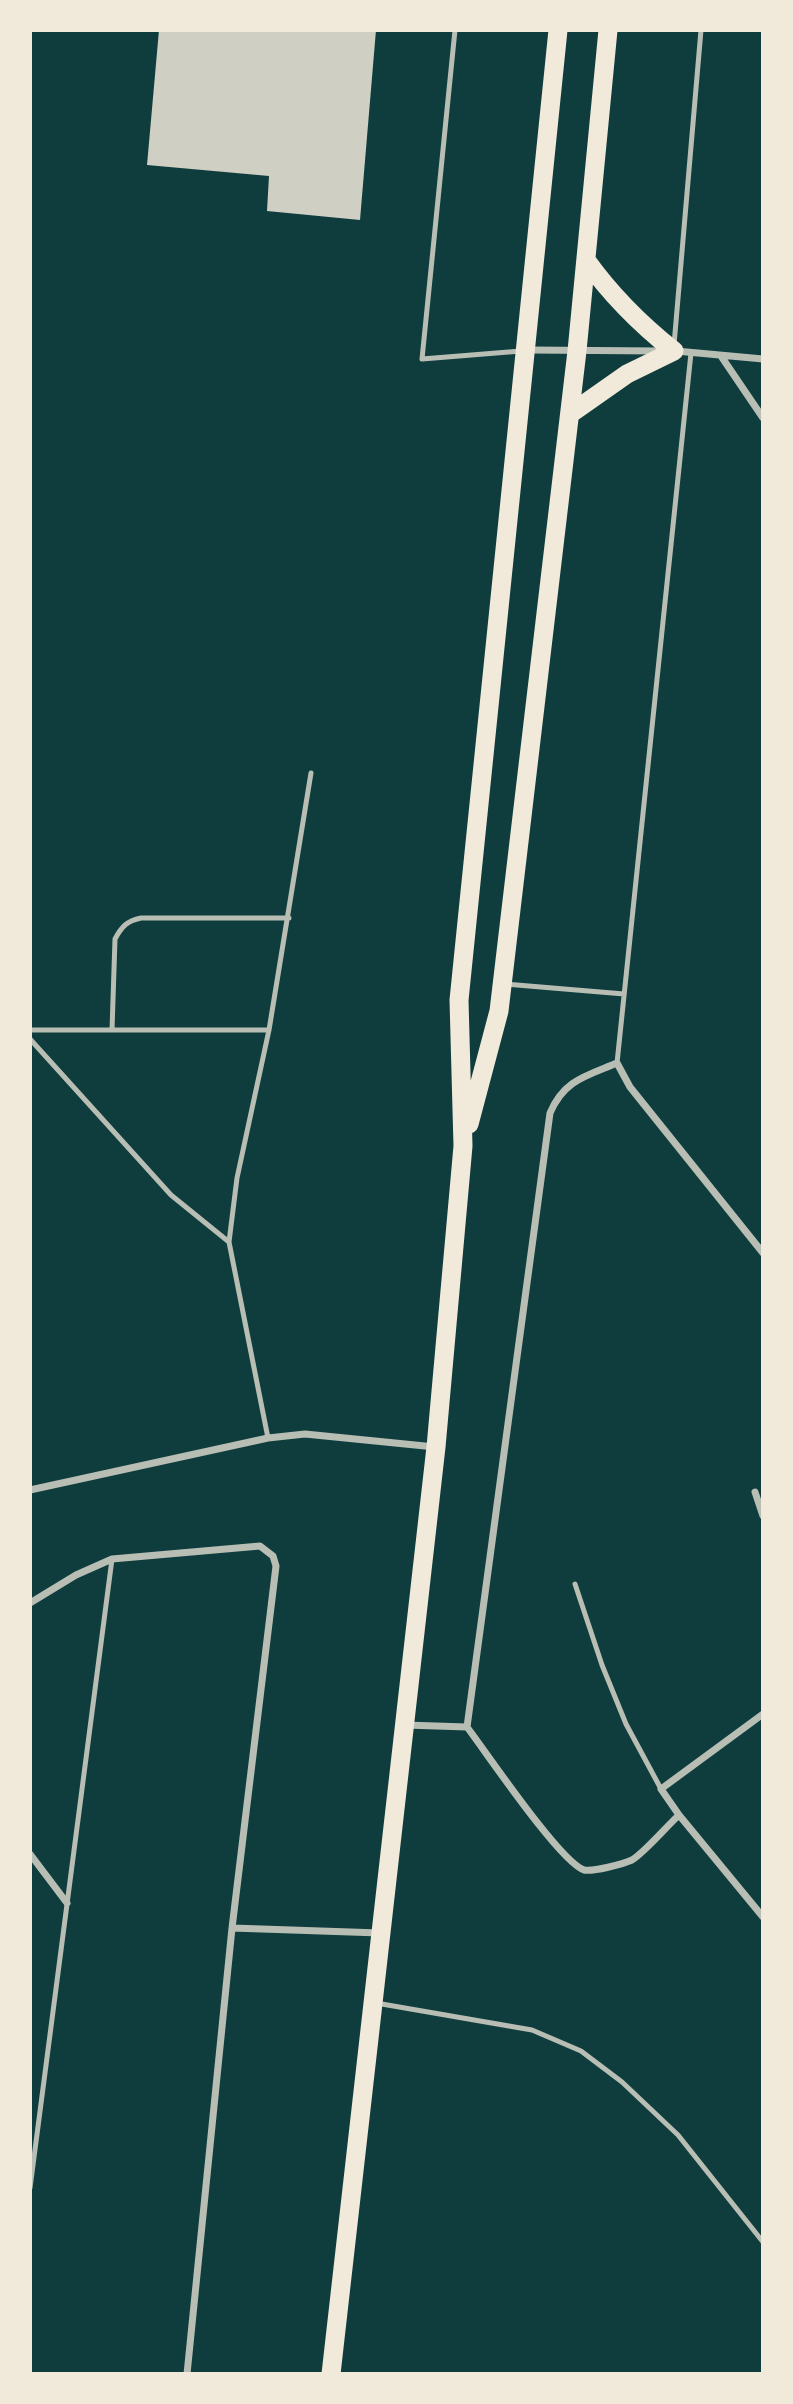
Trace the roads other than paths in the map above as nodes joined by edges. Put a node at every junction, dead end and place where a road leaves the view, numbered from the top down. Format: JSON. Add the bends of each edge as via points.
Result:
{"nodes":[{"id":1,"x":455,"y":30,"type":"edge"},
{"id":2,"x":558,"y":30,"type":"edge"},
{"id":3,"x":608,"y":30,"type":"edge"},
{"id":4,"x":701,"y":30,"type":"edge"},
{"id":5,"x":586,"y":260,"type":"junction"},
{"id":6,"x":524,"y":350,"type":"junction"},
{"id":7,"x":578,"y":351,"type":"junction"},
{"id":8,"x":682,"y":352,"type":"junction"},
{"id":9,"x":721,"y":356,"type":"junction"},
{"id":10,"x":763,"y":359,"type":"edge"},
{"id":11,"x":570,"y":414,"type":"junction"},
{"id":12,"x":763,"y":418,"type":"edge"},
{"id":13,"x":311,"y":773,"type":"dead end"},
{"id":14,"x":289,"y":918,"type":"junction"},
{"id":15,"x":502,"y":984,"type":"junction"},
{"id":16,"x":624,"y":994,"type":"junction"},
{"id":17,"x":30,"y":1030,"type":"edge"},
{"id":18,"x":112,"y":1030,"type":"junction"},
{"id":19,"x":269,"y":1030,"type":"junction"},
{"id":20,"x":30,"y":1039,"type":"edge"},
{"id":21,"x":617,"y":1063,"type":"junction"},
{"id":22,"x":463,"y":1146,"type":"junction"},
{"id":23,"x":229,"y":1242,"type":"junction"},
{"id":24,"x":763,"y":1253,"type":"edge"},
{"id":25,"x":268,"y":1438,"type":"junction"},
{"id":26,"x":436,"y":1447,"type":"junction"},
{"id":27,"x":30,"y":1490,"type":"edge"},
{"id":28,"x":755,"y":1492,"type":"dead end"},
{"id":29,"x":763,"y":1516,"type":"edge"},
{"id":30,"x":112,"y":1559,"type":"junction"},
{"id":31,"x":575,"y":1584,"type":"dead end"},
{"id":32,"x":30,"y":1603,"type":"edge"},
{"id":33,"x":763,"y":1713,"type":"edge"},
{"id":34,"x":404,"y":1725,"type":"junction"},
{"id":35,"x":467,"y":1727,"type":"junction"},
{"id":36,"x":661,"y":1789,"type":"junction"},
{"id":37,"x":678,"y":1815,"type":"junction"},
{"id":38,"x":30,"y":1854,"type":"edge"},
{"id":39,"x":67,"y":1903,"type":"junction"},
{"id":40,"x":763,"y":1917,"type":"edge"},
{"id":41,"x":232,"y":1927,"type":"junction"},
{"id":42,"x":380,"y":1933,"type":"junction"},
{"id":43,"x":373,"y":2003,"type":"junction"},
{"id":44,"x":31,"y":2165,"type":"edge"},
{"id":45,"x":30,"y":2188,"type":"edge"},
{"id":46,"x":763,"y":2242,"type":"edge"},
{"id":47,"x":187,"y":2374,"type":"edge"},
{"id":48,"x":331,"y":2374,"type":"edge"}],
"edges":[{"from":1,"to":6,"type":"lane","via":[[422,359]]},
{"from":2,"to":6,"type":"highway"},
{"from":3,"to":5,"type":"highway"},
{"from":4,"to":8,"type":"lane"},
{"from":5,"to":7,"type":"highway"},
{"from":5,"to":8,"type":"highway","via":[[644,327]]},
{"from":6,"to":7,"type":"street"},
{"from":6,"to":22,"type":"highway","via":[[459,1000]]},
{"from":7,"to":8,"type":"street"},
{"from":7,"to":11,"type":"highway"},
{"from":8,"to":9,"type":"street"},
{"from":8,"to":11,"type":"highway","via":[[627,373]]},
{"from":8,"to":16,"type":"lane"},
{"from":9,"to":10,"type":"street"},
{"from":9,"to":12,"type":"street"},
{"from":11,"to":15,"type":"highway"},
{"from":13,"to":14,"type":"lane"},
{"from":14,"to":18,"type":"lane","via":[[129,920],[115,939]]},
{"from":14,"to":19,"type":"lane"},
{"from":15,"to":16,"type":"lane"},
{"from":15,"to":22,"type":"highway"},
{"from":16,"to":21,"type":"lane"},
{"from":17,"to":18,"type":"lane"},
{"from":18,"to":19,"type":"lane"},
{"from":19,"to":23,"type":"lane","via":[[237,1178]]},
{"from":20,"to":23,"type":"lane","via":[[171,1195]]},
{"from":21,"to":24,"type":"street","via":[[630,1087]]},
{"from":21,"to":35,"type":"street","via":[[572,1083],[557,1097],[550,1113]]},
{"from":22,"to":26,"type":"highway"},
{"from":23,"to":25,"type":"lane"},
{"from":25,"to":26,"type":"street","via":[[305,1434]]},
{"from":25,"to":27,"type":"street"},
{"from":26,"to":34,"type":"highway"},
{"from":28,"to":29,"type":"street"},
{"from":30,"to":32,"type":"street"},
{"from":30,"to":39,"type":"lane"},
{"from":30,"to":41,"type":"street","via":[[260,1546],[273,1556],[276,1566]]},
{"from":31,"to":36,"type":"lane","via":[[626,1724]]},
{"from":33,"to":36,"type":"street"},
{"from":34,"to":35,"type":"street"},
{"from":34,"to":42,"type":"highway"},
{"from":35,"to":37,"type":"street","via":[[529,1811],[584,1870],[632,1860]]},
{"from":36,"to":37,"type":"street"},
{"from":37,"to":40,"type":"street"},
{"from":38,"to":39,"type":"street"},
{"from":39,"to":44,"type":"lane"},
{"from":41,"to":42,"type":"street"},
{"from":41,"to":47,"type":"street"},
{"from":42,"to":43,"type":"highway"},
{"from":43,"to":46,"type":"lane","via":[[532,2031],[581,2051],[678,2135]]},
{"from":43,"to":48,"type":"highway"},
{"from":44,"to":45,"type":"lane"}]}
